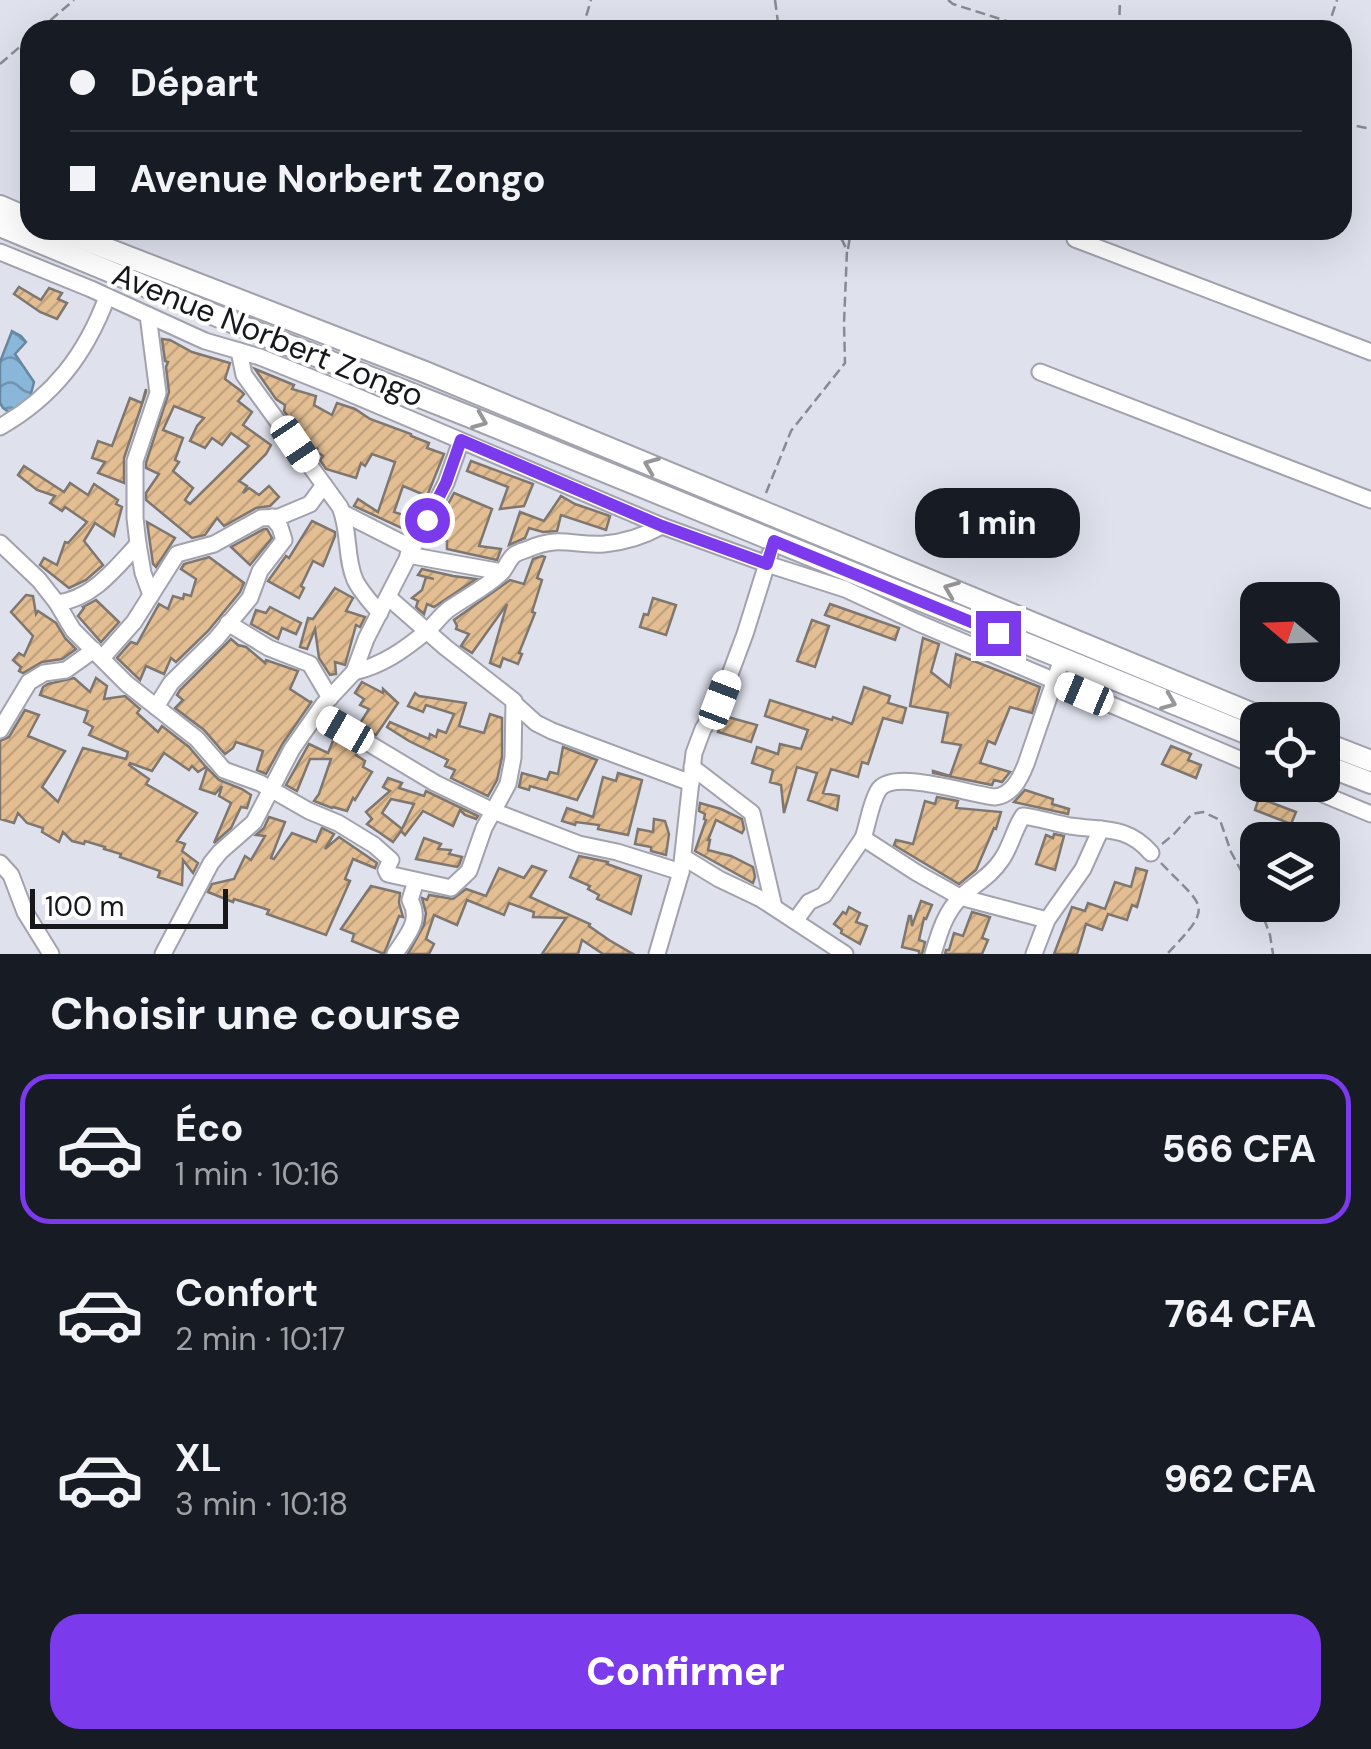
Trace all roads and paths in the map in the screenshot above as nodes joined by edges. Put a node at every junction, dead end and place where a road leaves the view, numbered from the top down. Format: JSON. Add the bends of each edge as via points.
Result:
{"nodes":[{"id":1,"x":74,"y":0,"type":"edge"},
{"id":2,"x":948,"y":0,"type":"edge"},
{"id":3,"x":51,"y":20,"type":"edge"},
{"id":4,"x":1003,"y":20,"type":"edge"},
{"id":5,"x":20,"y":47,"type":"edge"},
{"id":6,"x":0,"y":64,"type":"edge"},
{"id":7,"x":34,"y":240,"type":"edge"},
{"id":8,"x":85,"y":240,"type":"edge"},
{"id":9,"x":842,"y":240,"type":"edge"},
{"id":10,"x":849,"y":240,"type":"edge"},
{"id":11,"x":1078,"y":240,"type":"edge"},
{"id":12,"x":847,"y":250,"type":"junction"},
{"id":13,"x":0,"y":252,"type":"edge"},
{"id":14,"x":108,"y":297,"type":"junction"},
{"id":15,"x":148,"y":315,"type":"junction"},
{"id":16,"x":239,"y":351,"type":"junction"},
{"id":17,"x":1371,"y":352,"type":"edge"},
{"id":18,"x":1040,"y":372,"type":"dead end"},
{"id":19,"x":0,"y":427,"type":"edge"},
{"id":20,"x":461,"y":440,"type":"junction"},
{"id":21,"x":324,"y":485,"type":"junction"},
{"id":22,"x":1371,"y":500,"type":"edge"},
{"id":23,"x":759,"y":510,"type":"junction"},
{"id":24,"x":343,"y":513,"type":"junction"},
{"id":25,"x":272,"y":517,"type":"junction"},
{"id":26,"x":662,"y":526,"type":"junction"},
{"id":27,"x":774,"y":541,"type":"junction"},
{"id":28,"x":0,"y":543,"type":"edge"},
{"id":29,"x":138,"y":544,"type":"junction"},
{"id":30,"x":410,"y":551,"type":"junction"},
{"id":31,"x":767,"y":564,"type":"junction"},
{"id":32,"x":502,"y":572,"type":"junction"},
{"id":33,"x":152,"y":594,"type":"junction"},
{"id":34,"x":388,"y":597,"type":"junction"},
{"id":35,"x":57,"y":603,"type":"junction"},
{"id":36,"x":380,"y":613,"type":"junction"},
{"id":37,"x":228,"y":623,"type":"junction"},
{"id":38,"x":427,"y":631,"type":"junction"},
{"id":39,"x":98,"y":654,"type":"junction"},
{"id":40,"x":1062,"y":659,"type":"junction"},
{"id":41,"x":354,"y":672,"type":"junction"},
{"id":42,"x":1054,"y":682,"type":"junction"},
{"id":43,"x":330,"y":698,"type":"junction"},
{"id":44,"x":514,"y":704,"type":"junction"},
{"id":45,"x":156,"y":707,"type":"junction"},
{"id":46,"x":1240,"y":708,"type":"edge"},
{"id":47,"x":318,"y":714,"type":"junction"},
{"id":48,"x":0,"y":730,"type":"edge"},
{"id":49,"x":1240,"y":731,"type":"edge"},
{"id":50,"x":1340,"y":749,"type":"edge"},
{"id":51,"x":1240,"y":760,"type":"edge"},
{"id":52,"x":1371,"y":761,"type":"edge"},
{"id":53,"x":1340,"y":771,"type":"edge"},
{"id":54,"x":691,"y":775,"type":"junction"},
{"id":55,"x":1371,"y":783,"type":"edge"},
{"id":56,"x":271,"y":788,"type":"junction"},
{"id":57,"x":1340,"y":801,"type":"edge"},
{"id":58,"x":493,"y":811,"type":"junction"},
{"id":59,"x":1371,"y":814,"type":"edge"},
{"id":60,"x":1101,"y":829,"type":"junction"},
{"id":61,"x":862,"y":838,"type":"junction"},
{"id":62,"x":1151,"y":852,"type":"junction"},
{"id":63,"x":0,"y":863,"type":"edge"},
{"id":64,"x":682,"y":865,"type":"junction"},
{"id":65,"x":1240,"y":869,"type":"edge"},
{"id":66,"x":6,"y":881,"type":"edge"},
{"id":67,"x":416,"y":881,"type":"junction"},
{"id":68,"x":960,"y":897,"type":"junction"},
{"id":69,"x":774,"y":907,"type":"junction"},
{"id":70,"x":1047,"y":920,"type":"junction"},
{"id":71,"x":795,"y":921,"type":"junction"},
{"id":72,"x":1265,"y":922,"type":"edge"},
{"id":73,"x":51,"y":954,"type":"edge"},
{"id":74,"x":163,"y":954,"type":"edge"},
{"id":75,"x":395,"y":954,"type":"edge"},
{"id":76,"x":656,"y":954,"type":"edge"},
{"id":77,"x":845,"y":954,"type":"edge"},
{"id":78,"x":933,"y":954,"type":"edge"},
{"id":79,"x":1034,"y":954,"type":"edge"},
{"id":80,"x":1167,"y":954,"type":"edge"},
{"id":81,"x":1273,"y":954,"type":"edge"}],
"edges":[{"from":1,"to":3,"type":"path"},
{"from":2,"to":4,"type":"path"},
{"from":5,"to":6,"type":"path"},
{"from":7,"to":27,"type":"main road","name":"Avenue Norbert Zongo","one_way":true},
{"from":23,"to":8,"type":"main road","name":"Avenue Norbert Zongo","one_way":true},
{"from":9,"to":12,"type":"path"},
{"from":10,"to":12,"type":"path"},
{"from":11,"to":17,"type":"street"},
{"from":12,"to":23,"type":"path","via":[[845,363],[792,431]]},
{"from":13,"to":14,"type":"street"},
{"from":14,"to":15,"type":"street"},
{"from":14,"to":19,"type":"street","via":[[62,379]]},
{"from":15,"to":16,"type":"street"},
{"from":15,"to":29,"type":"street","via":[[158,394],[135,461]]},
{"from":16,"to":20,"type":"street"},
{"from":16,"to":21,"type":"street","via":[[244,375]]},
{"from":18,"to":22,"type":"street"},
{"from":20,"to":26,"type":"street"},
{"from":20,"to":30,"type":"street"},
{"from":21,"to":24,"type":"street"},
{"from":21,"to":25,"type":"street","via":[[310,504]]},
{"from":46,"to":23,"type":"main road","name":"Avenue Norbert Zongo","one_way":true},
{"from":24,"to":30,"type":"street"},
{"from":24,"to":36,"type":"street","via":[[354,579]]},
{"from":25,"to":33,"type":"street","via":[[180,552]]},
{"from":25,"to":37,"type":"street","via":[[284,540]]},
{"from":26,"to":31,"type":"street"},
{"from":26,"to":32,"type":"street","via":[[623,542],[546,542],[515,554]]},
{"from":27,"to":31,"type":"street"},
{"from":27,"to":40,"type":"main road","name":"Avenue Norbert Zongo"},
{"from":28,"to":35,"type":"street"},
{"from":29,"to":33,"type":"street"},
{"from":29,"to":35,"type":"street","via":[[109,577]]},
{"from":30,"to":32,"type":"street"},
{"from":30,"to":34,"type":"street"},
{"from":31,"to":42,"type":"street","via":[[845,589]]},
{"from":31,"to":54,"type":"street","via":[[717,706],[701,732]]},
{"from":32,"to":38,"type":"street"},
{"from":33,"to":39,"type":"street","via":[[134,622]]},
{"from":34,"to":36,"type":"street"},
{"from":34,"to":38,"type":"street"},
{"from":35,"to":39,"type":"street"},
{"from":36,"to":41,"type":"street"},
{"from":37,"to":43,"type":"street","via":[[310,664]]},
{"from":37,"to":45,"type":"street"},
{"from":38,"to":41,"type":"street","via":[[387,662]]},
{"from":38,"to":44,"type":"street"},
{"from":39,"to":45,"type":"street"},
{"from":39,"to":48,"type":"street","via":[[29,682]]},
{"from":40,"to":42,"type":"street"},
{"from":40,"to":49,"type":"main road","name":"Avenue Norbert Zongo","one_way":true},
{"from":41,"to":43,"type":"street"},
{"from":42,"to":51,"type":"street"},
{"from":42,"to":61,"type":"street","via":[[1026,764],[1009,791],[986,796],[896,781],[878,791]]},
{"from":43,"to":47,"type":"street"},
{"from":44,"to":54,"type":"street","via":[[552,731]]},
{"from":44,"to":58,"type":"street","via":[[511,770]]},
{"from":45,"to":56,"type":"street","via":[[224,770]]},
{"from":47,"to":56,"type":"street"},
{"from":47,"to":58,"type":"street"},
{"from":50,"to":52,"type":"main road"},
{"from":53,"to":55,"type":"main road"},
{"from":54,"to":64,"type":"street"},
{"from":54,"to":69,"type":"street","via":[[752,814]]},
{"from":56,"to":67,"type":"street","via":[[374,846],[391,860],[388,874]]},
{"from":56,"to":74,"type":"street","via":[[254,822],[196,887]]},
{"from":57,"to":59,"type":"street"},
{"from":58,"to":64,"type":"street","via":[[579,844]]},
{"from":58,"to":67,"type":"street","via":[[466,875],[451,888]]},
{"from":60,"to":62,"type":"street","via":[[1138,838]]},
{"from":60,"to":68,"type":"street","via":[[1023,816],[992,872]]},
{"from":60,"to":70,"type":"street"},
{"from":61,"to":68,"type":"street"},
{"from":61,"to":71,"type":"street","via":[[824,896],[809,902]]},
{"from":62,"to":65,"type":"path","via":[[1202,812],[1220,820]]},
{"from":62,"to":80,"type":"path","via":[[1200,909],[1195,925]]},
{"from":63,"to":66,"type":"street"},
{"from":64,"to":69,"type":"street"},
{"from":64,"to":76,"type":"street"},
{"from":66,"to":73,"type":"street"},
{"from":67,"to":75,"type":"street","via":[[410,898],[416,917]]},
{"from":68,"to":70,"type":"street"},
{"from":68,"to":78,"type":"street"},
{"from":69,"to":71,"type":"street"},
{"from":70,"to":79,"type":"street"},
{"from":71,"to":77,"type":"street"},
{"from":72,"to":81,"type":"path"}]}
